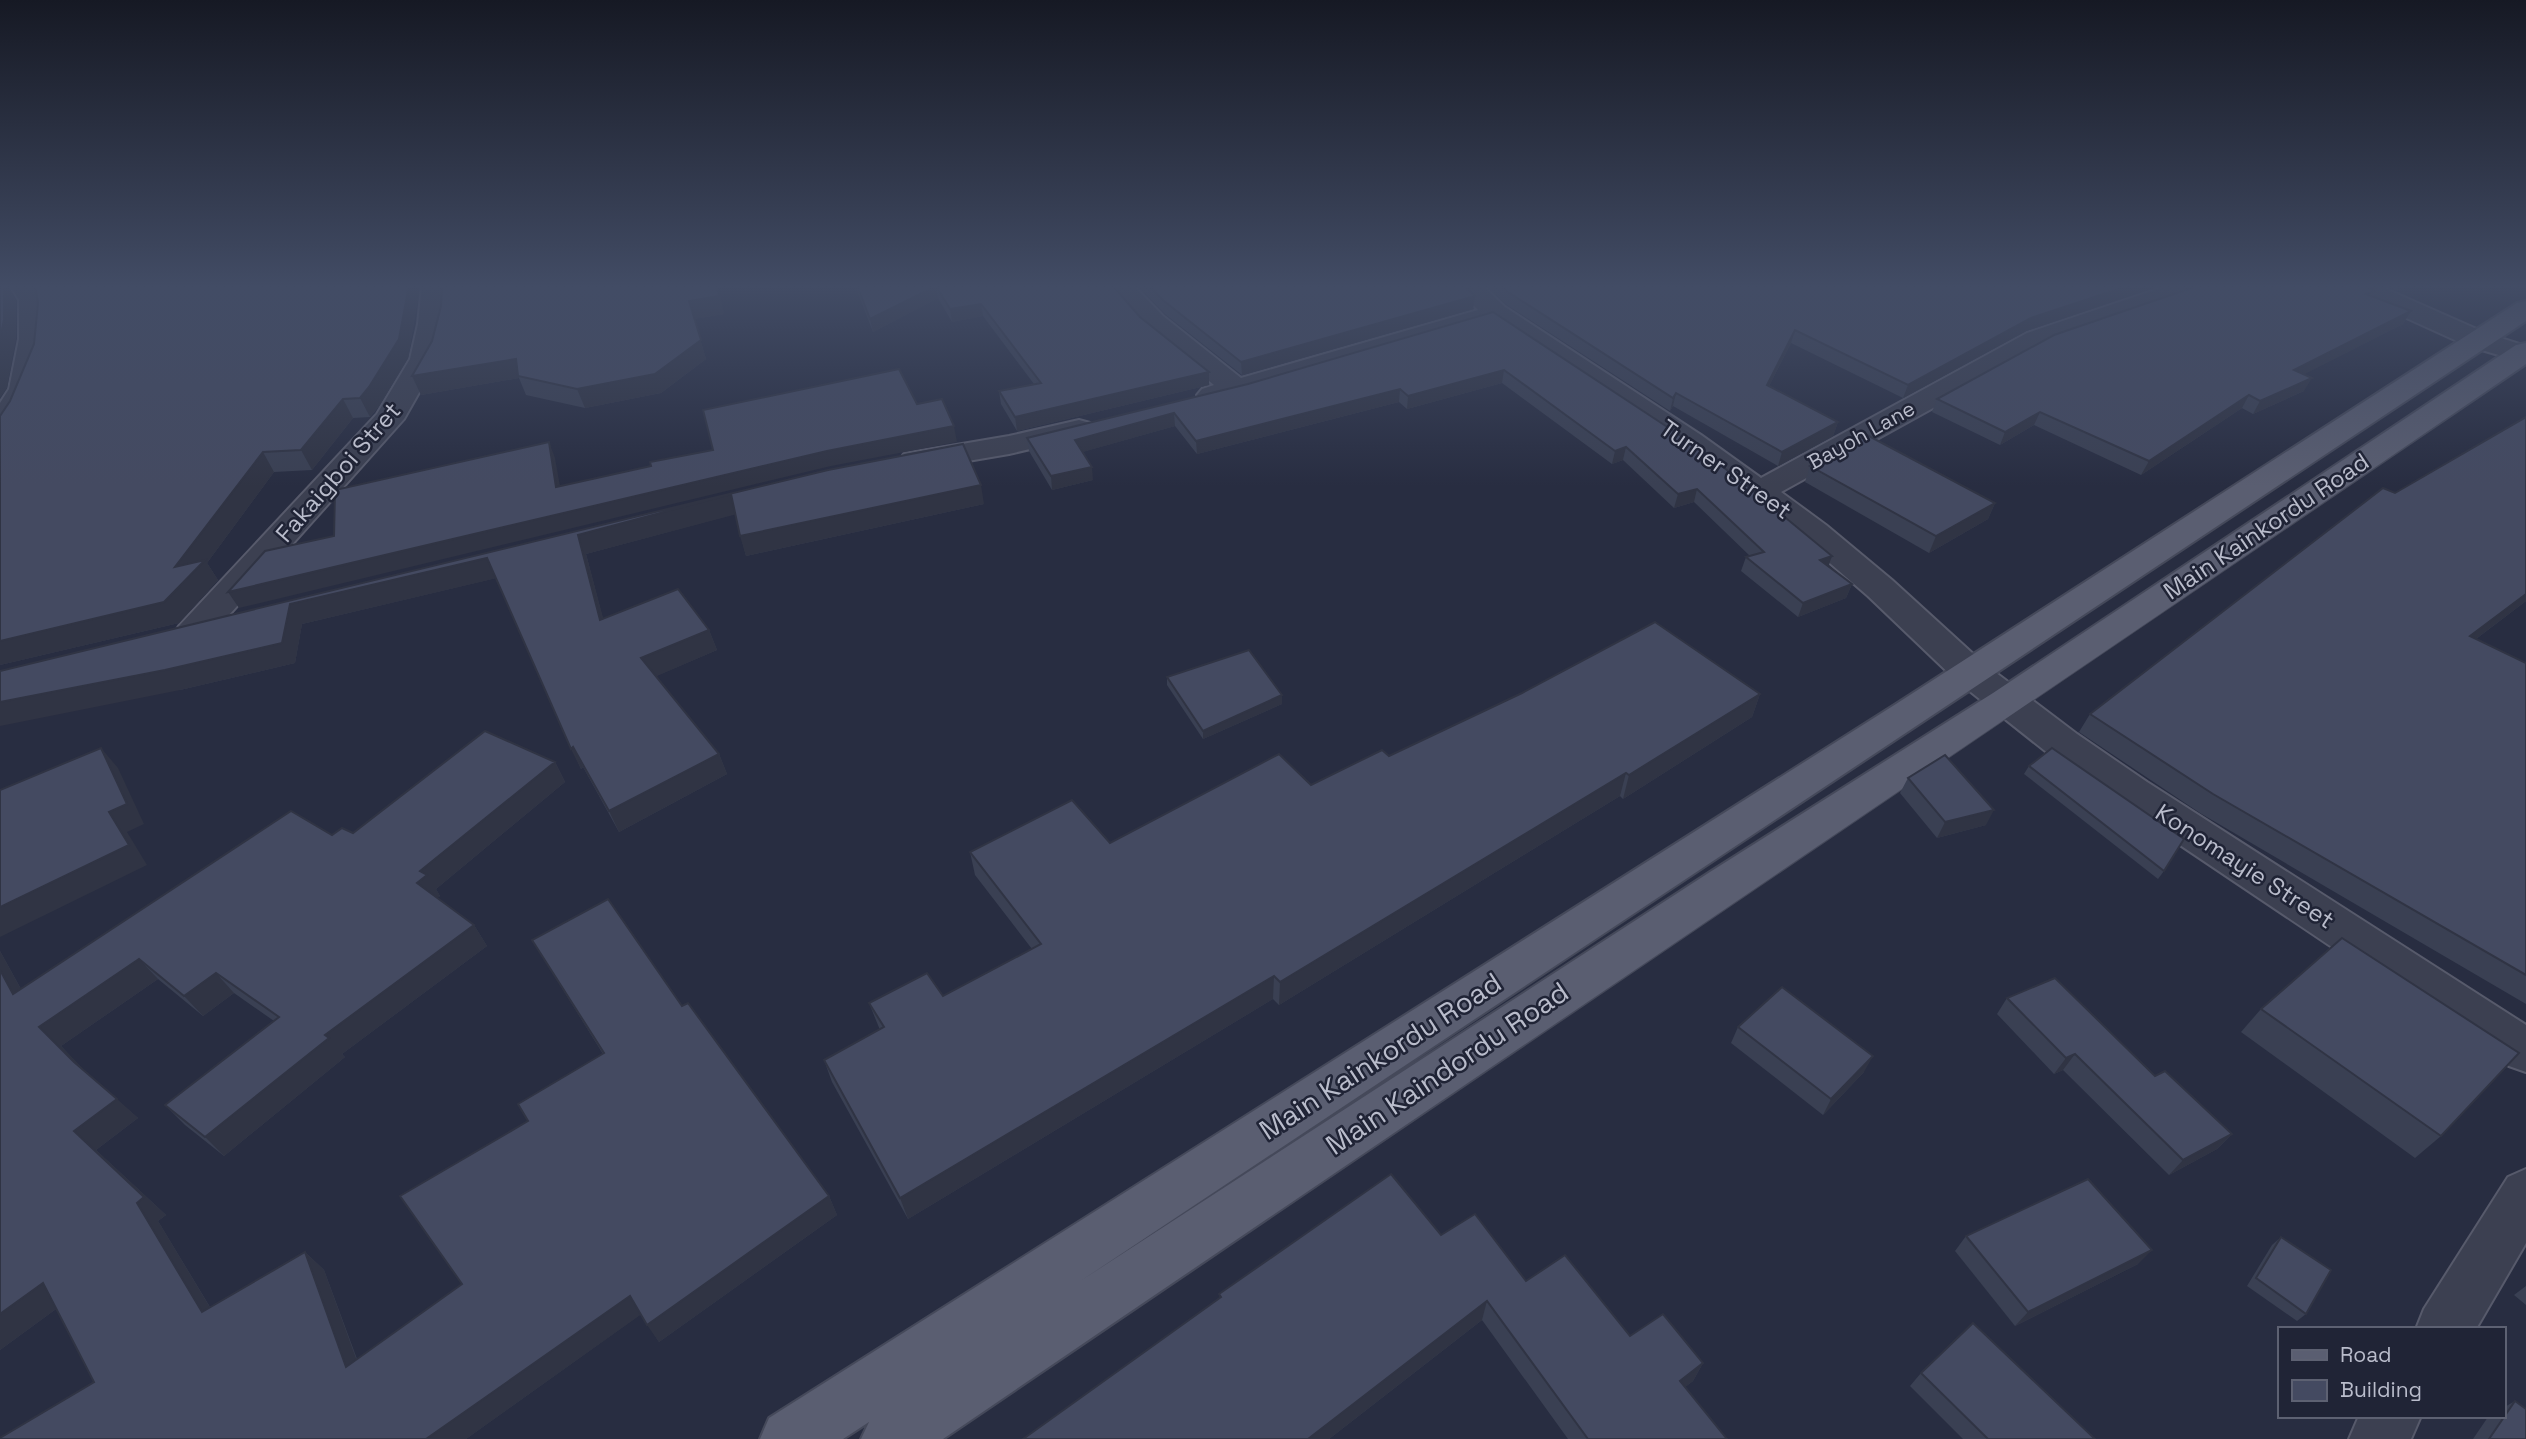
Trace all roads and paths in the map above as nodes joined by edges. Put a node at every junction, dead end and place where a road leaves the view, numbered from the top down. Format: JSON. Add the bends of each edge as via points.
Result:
{"nodes":[{"id":1,"x":30,"y":352,"type":"edge"},
{"id":2,"x":426,"y":352,"type":"edge"},
{"id":3,"x":1191,"y":352,"type":"edge"},
{"id":4,"x":1358,"y":352,"type":"edge"},
{"id":5,"x":1554,"y":352,"type":"edge"},
{"id":6,"x":2013,"y":352,"type":"edge"},
{"id":7,"x":2458,"y":352,"type":"edge"},
{"id":8,"x":2525,"y":353,"type":"edge"},
{"id":9,"x":1237,"y":389,"type":"junction"},
{"id":10,"x":1186,"y":402,"type":"edge"},
{"id":11,"x":1109,"y":421,"type":"edge"},
{"id":12,"x":0,"y":429,"type":"edge"},
{"id":13,"x":887,"y":467,"type":"edge"},
{"id":14,"x":1760,"y":491,"type":"junction"},
{"id":15,"x":244,"y":621,"type":"edge"},
{"id":16,"x":1970,"y":672,"type":"junction"},
{"id":17,"x":2006,"y":702,"type":"junction"},
{"id":18,"x":2526,"y":1051,"type":"edge"},
{"id":19,"x":2526,"y":1194,"type":"edge"},
{"id":20,"x":2445,"y":1327,"type":"edge"},
{"id":21,"x":2391,"y":1418,"type":"edge"},
{"id":22,"x":790,"y":1439,"type":"edge"},
{"id":23,"x":891,"y":1439,"type":"edge"},
{"id":24,"x":2379,"y":1439,"type":"edge"}],
"edges":[{"from":1,"to":12,"type":"street","via":[[23,389]]},
{"from":2,"to":15,"type":"street","name":"Fakaigboi Stret","via":[[389,419],[180,637]]},
{"from":3,"to":9,"type":"street"},
{"from":4,"to":9,"type":"street"},
{"from":5,"to":14,"type":"street","name":"Turner Street"},
{"from":6,"to":14,"type":"street","name":"Bayoh Lane"},
{"from":7,"to":16,"type":"main road","name":"Main Kainkordu Road"},
{"from":8,"to":17,"type":"main road","name":"Main Kainkordu Road"},
{"from":9,"to":10,"type":"street"},
{"from":11,"to":13,"type":"street"},
{"from":14,"to":16,"type":"street","name":"Turner Street","via":[[1814,531]]},
{"from":16,"to":17,"type":"street","name":"Konomayie Street"},
{"from":16,"to":22,"type":"main road","name":"Main Kainkordu Road"},
{"from":17,"to":18,"type":"street","name":"Konomayie Street","via":[[2133,793]]},
{"from":17,"to":23,"type":"main road","name":"Main Kaindordu Road"},
{"from":19,"to":20,"type":"street"},
{"from":21,"to":24,"type":"street"}]}
